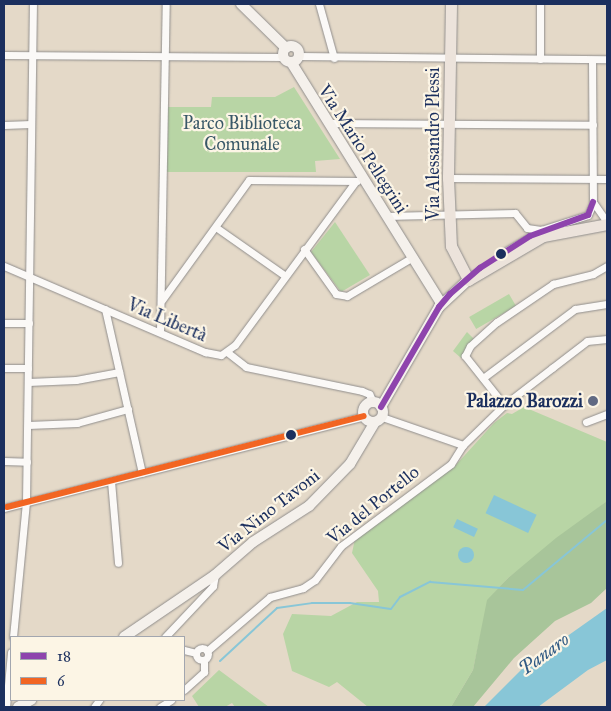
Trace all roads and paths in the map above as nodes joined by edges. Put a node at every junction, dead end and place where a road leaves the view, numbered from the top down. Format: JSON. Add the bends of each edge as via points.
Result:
{"nodes":[{"id":1,"x":33,"y":4,"type":"edge"},
{"id":2,"x":166,"y":4,"type":"edge"},
{"id":3,"x":319,"y":4,"type":"edge"},
{"id":4,"x":451,"y":4,"type":"edge"},
{"id":5,"x":540,"y":4,"type":"edge"},
{"id":6,"x":244,"y":5,"type":"edge"},
{"id":7,"x":4,"y":55,"type":"edge"},
{"id":8,"x":33,"y":55,"type":"junction"},
{"id":9,"x":290,"y":55,"type":"junction"},
{"id":10,"x":334,"y":58,"type":"junction"},
{"id":11,"x":450,"y":58,"type":"junction"},
{"id":12,"x":164,"y":59,"type":"junction"},
{"id":13,"x":540,"y":59,"type":"junction"},
{"id":14,"x":592,"y":60,"type":"junction"},
{"id":15,"x":607,"y":60,"type":"edge"},
{"id":16,"x":327,"y":123,"type":"junction"},
{"id":17,"x":31,"y":124,"type":"junction"},
{"id":18,"x":449,"y":124,"type":"junction"},
{"id":19,"x":4,"y":125,"type":"edge"},
{"id":20,"x":593,"y":125,"type":"junction"},
{"id":21,"x":448,"y":178,"type":"junction"},
{"id":22,"x":592,"y":179,"type":"junction"},
{"id":23,"x":607,"y":179,"type":"edge"},
{"id":24,"x":360,"y":181,"type":"junction"},
{"id":25,"x":593,"y":202,"type":"junction"},
{"id":26,"x":450,"y":214,"type":"junction"},
{"id":27,"x":386,"y":216,"type":"junction"},
{"id":28,"x":607,"y":223,"type":"edge"},
{"id":29,"x":217,"y":228,"type":"junction"},
{"id":30,"x":541,"y":230,"type":"junction"},
{"id":31,"x":304,"y":249,"type":"junction"},
{"id":32,"x":413,"y":257,"type":"junction"},
{"id":33,"x":4,"y":266,"type":"edge"},
{"id":34,"x":607,"y":266,"type":"edge"},
{"id":35,"x":284,"y":275,"type":"junction"},
{"id":36,"x":30,"y":276,"type":"junction"},
{"id":37,"x":468,"y":280,"type":"junction"},
{"id":38,"x":161,"y":300,"type":"junction"},
{"id":39,"x":441,"y":303,"type":"junction"},
{"id":40,"x":607,"y":304,"type":"edge"},
{"id":41,"x":105,"y":309,"type":"junction"},
{"id":42,"x":4,"y":323,"type":"edge"},
{"id":43,"x":29,"y":323,"type":"junction"},
{"id":44,"x":160,"y":332,"type":"junction"},
{"id":45,"x":607,"y":339,"type":"edge"},
{"id":46,"x":227,"y":352,"type":"junction"},
{"id":47,"x":4,"y":368,"type":"edge"},
{"id":48,"x":28,"y":368,"type":"junction"},
{"id":49,"x":119,"y":372,"type":"junction"},
{"id":50,"x":482,"y":378,"type":"junction"},
{"id":51,"x":28,"y":382,"type":"junction"},
{"id":52,"x":504,"y":405,"type":"junction"},
{"id":53,"x":128,"y":409,"type":"junction"},
{"id":54,"x":378,"y":412,"type":"junction"},
{"id":55,"x":607,"y":414,"type":"edge"},
{"id":56,"x":364,"y":416,"type":"junction"},
{"id":57,"x":586,"y":422,"type":"dead end"},
{"id":58,"x":28,"y":425,"type":"junction"},
{"id":59,"x":463,"y":445,"type":"junction"},
{"id":60,"x":4,"y":461,"type":"edge"},
{"id":61,"x":27,"y":462,"type":"junction"},
{"id":62,"x":142,"y":473,"type":"junction"},
{"id":63,"x":111,"y":481,"type":"junction"},
{"id":64,"x":26,"y":502,"type":"junction"},
{"id":65,"x":4,"y":508,"type":"edge"},
{"id":66,"x":118,"y":563,"type":"dead end"},
{"id":67,"x":215,"y":575,"type":"junction"},
{"id":68,"x":13,"y":636,"type":"edge"},
{"id":69,"x":125,"y":636,"type":"edge"},
{"id":70,"x":166,"y":636,"type":"edge"},
{"id":71,"x":185,"y":650,"type":"edge"},
{"id":72,"x":207,"y":651,"type":"junction"},
{"id":73,"x":196,"y":653,"type":"junction"},
{"id":74,"x":204,"y":660,"type":"junction"},
{"id":75,"x":10,"y":663,"type":"edge"},
{"id":76,"x":185,"y":689,"type":"edge"},
{"id":77,"x":29,"y":701,"type":"edge"},
{"id":78,"x":6,"y":707,"type":"edge"},
{"id":79,"x":18,"y":707,"type":"edge"}],
"edges":[{"from":1,"to":8,"type":"street"},
{"from":2,"to":12,"type":"street"},
{"from":3,"to":10,"type":"street"},
{"from":4,"to":11,"type":"main road","name":"Via Alessandro Plessi"},
{"from":5,"to":13,"type":"street"},
{"from":6,"to":9,"type":"main road","name":"Via Mario Pellegrini"},
{"from":7,"to":8,"type":"street"},
{"from":8,"to":12,"type":"street"},
{"from":8,"to":17,"type":"street"},
{"from":9,"to":10,"type":"street"},
{"from":9,"to":12,"type":"street"},
{"from":9,"to":16,"type":"main road","name":"Via Mario Pellegrini"},
{"from":10,"to":11,"type":"street"},
{"from":11,"to":13,"type":"street"},
{"from":11,"to":18,"type":"main road","name":"Via Alessandro Plessi"},
{"from":12,"to":38,"type":"street"},
{"from":13,"to":14,"type":"street"},
{"from":14,"to":15,"type":"street"},
{"from":14,"to":20,"type":"street"},
{"from":16,"to":18,"type":"street"},
{"from":16,"to":24,"type":"main road","name":"Via Mario Pellegrini"},
{"from":17,"to":19,"type":"street"},
{"from":17,"to":36,"type":"street"},
{"from":18,"to":20,"type":"street"},
{"from":18,"to":21,"type":"main road","name":"Via Alessandro Plessi"},
{"from":20,"to":22,"type":"street"},
{"from":21,"to":22,"type":"street"},
{"from":21,"to":26,"type":"main road","name":"Via Alessandro Plessi"},
{"from":22,"to":23,"type":"street"},
{"from":22,"to":25,"type":"street"},
{"from":24,"to":27,"type":"main road","name":"Via Mario Pellegrini"},
{"from":24,"to":29,"type":"street","via":[[249,180]]},
{"from":24,"to":31,"type":"street"},
{"from":25,"to":28,"type":"street"},
{"from":25,"to":30,"type":"street","via":[[588,215]]},
{"from":26,"to":27,"type":"street"},
{"from":26,"to":30,"type":"street","via":[[516,213],[527,228]]},
{"from":26,"to":37,"type":"main road","name":"Via Alessandro Plessi","via":[[452,246]]},
{"from":27,"to":32,"type":"main road","name":"Via Mario Pellegrini"},
{"from":28,"to":37,"type":"main road","via":[[543,236]]},
{"from":29,"to":35,"type":"street"},
{"from":29,"to":38,"type":"street"},
{"from":30,"to":37,"type":"street","via":[[480,268]]},
{"from":31,"to":32,"type":"street","via":[[336,294],[347,296]]},
{"from":31,"to":35,"type":"street"},
{"from":32,"to":39,"type":"main road","name":"Via Mario Pellegrini"},
{"from":33,"to":36,"type":"street","name":"Via Libertà"},
{"from":34,"to":50,"type":"street","via":[[592,274],[562,279],[497,322],[470,346],[465,356]]},
{"from":35,"to":46,"type":"street"},
{"from":36,"to":41,"type":"street","name":"Via Libertà"},
{"from":36,"to":43,"type":"street"},
{"from":37,"to":39,"type":"main road","name":"Via Nino Tavoni"},
{"from":38,"to":44,"type":"street"},
{"from":39,"to":54,"type":"main road","name":"Via Nino Tavoni"},
{"from":40,"to":50,"type":"street","via":[[575,309]]},
{"from":41,"to":44,"type":"street","name":"Via Libertà"},
{"from":41,"to":49,"type":"street"},
{"from":42,"to":43,"type":"street"},
{"from":43,"to":48,"type":"street"},
{"from":44,"to":46,"type":"street","name":"Via Libertà","via":[[210,354]]},
{"from":45,"to":52,"type":"street","name":"Via del Portello","via":[[588,341]]},
{"from":46,"to":54,"type":"street","name":"Via Libertà","via":[[246,366],[362,391]]},
{"from":47,"to":48,"type":"street"},
{"from":48,"to":51,"type":"street"},
{"from":49,"to":51,"type":"street","via":[[76,380]]},
{"from":49,"to":53,"type":"street"},
{"from":50,"to":52,"type":"street"},
{"from":51,"to":58,"type":"street"},
{"from":52,"to":59,"type":"street","name":"Via del Portello"},
{"from":53,"to":58,"type":"street","via":[[77,423]]},
{"from":53,"to":62,"type":"street"},
{"from":54,"to":56,"type":"main road"},
{"from":54,"to":56,"type":"main road","via":[[365,406]]},
{"from":54,"to":59,"type":"street"},
{"from":54,"to":67,"type":"main road","name":"Via Nino Tavoni","via":[[356,455],[329,487],[302,511],[244,549]]},
{"from":55,"to":57,"type":"street"},
{"from":56,"to":62,"type":"street"},
{"from":58,"to":61,"type":"street"},
{"from":59,"to":72,"type":"street","name":"Via del Portello","via":[[451,464],[341,546],[315,580],[303,588],[270,597]]},
{"from":60,"to":61,"type":"street"},
{"from":61,"to":64,"type":"street"},
{"from":62,"to":63,"type":"street"},
{"from":63,"to":64,"type":"street"},
{"from":63,"to":66,"type":"street"},
{"from":64,"to":65,"type":"street"},
{"from":64,"to":68,"type":"street"},
{"from":67,"to":69,"type":"main road","name":"Via Nino Tavoni"},
{"from":67,"to":70,"type":"street","via":[[212,586]]},
{"from":71,"to":73,"type":"street"},
{"from":72,"to":73,"type":"street","via":[[201,648]]},
{"from":72,"to":74,"type":"street"},
{"from":73,"to":74,"type":"street","via":[[198,660]]},
{"from":74,"to":76,"type":"street","via":[[204,672]]},
{"from":75,"to":78,"type":"street"},
{"from":77,"to":79,"type":"main road"}]}
